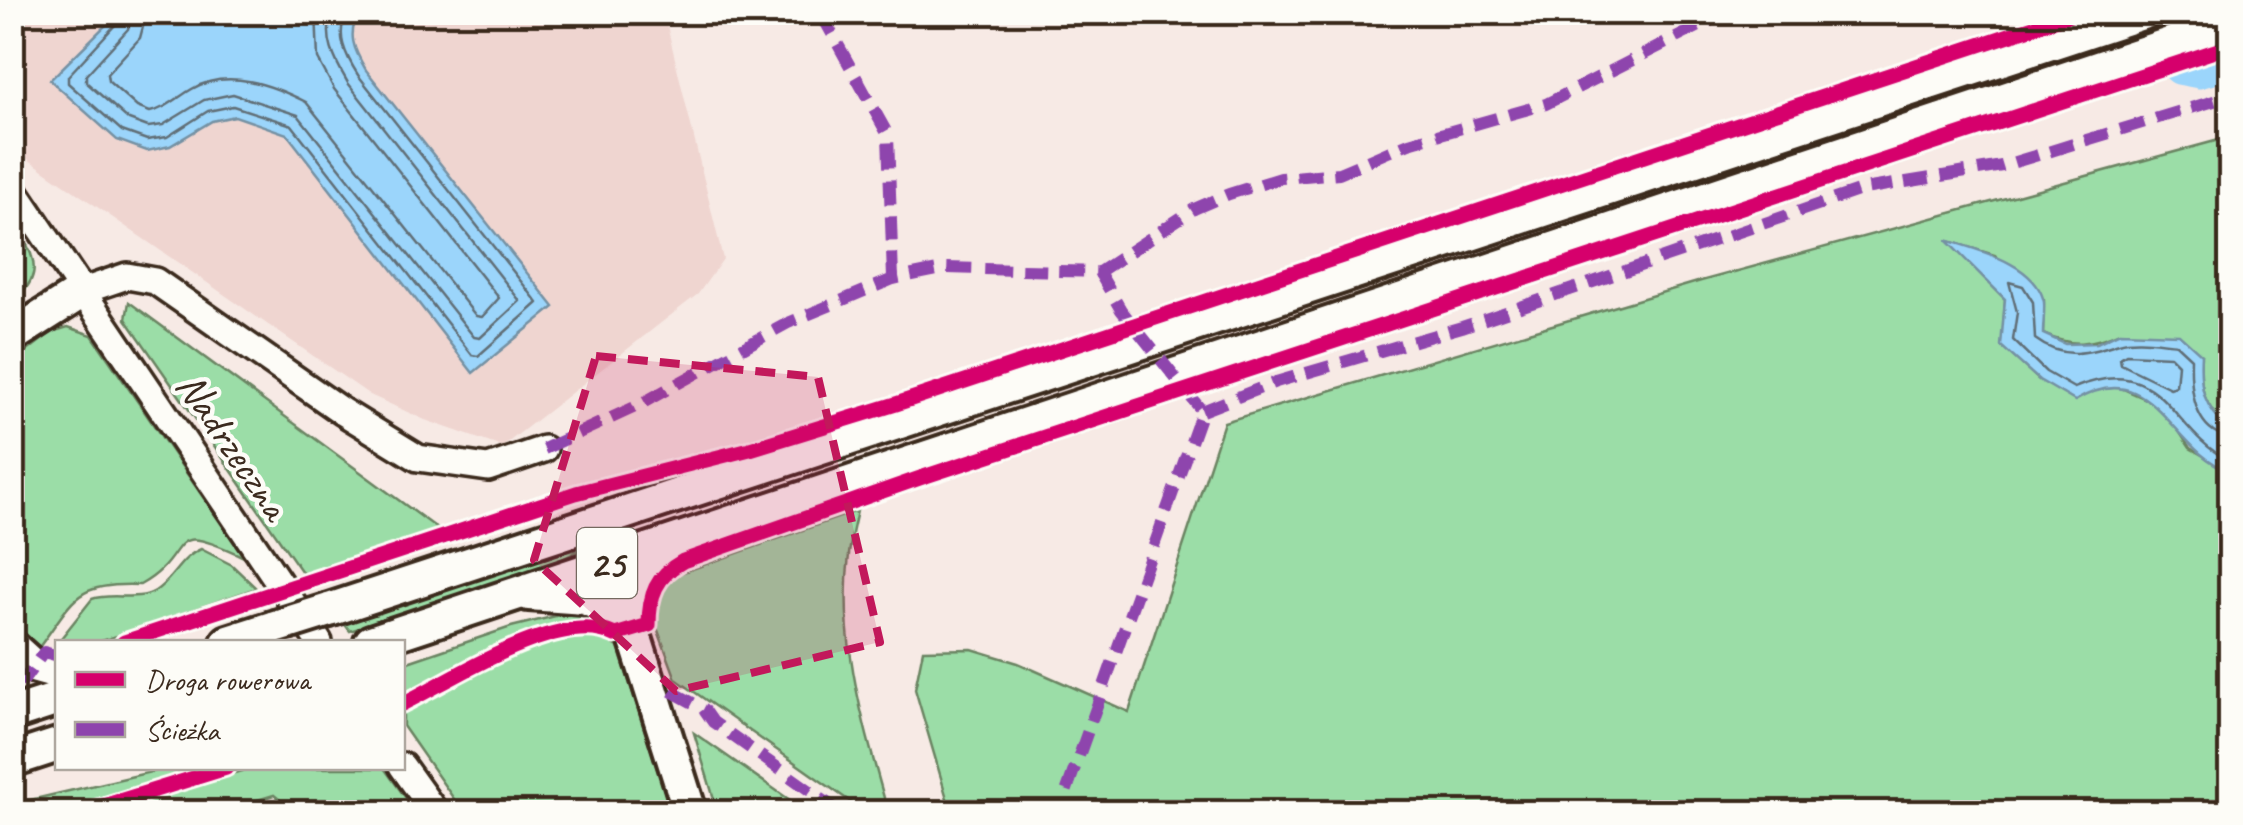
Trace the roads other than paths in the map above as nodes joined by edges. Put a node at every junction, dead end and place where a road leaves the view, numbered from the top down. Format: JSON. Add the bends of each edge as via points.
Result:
{"nodes":[{"id":1,"x":2145,"y":12,"type":"edge"},
{"id":2,"x":2230,"y":24,"type":"edge"},
{"id":3,"x":12,"y":187,"type":"edge"},
{"id":4,"x":82,"y":291,"type":"junction"},
{"id":5,"x":12,"y":336,"type":"edge"},
{"id":6,"x":544,"y":448,"type":"dead end"},
{"id":7,"x":697,"y":532,"type":"junction"},
{"id":8,"x":517,"y":593,"type":"junction"},
{"id":9,"x":628,"y":619,"type":"junction"},
{"id":10,"x":234,"y":640,"type":"edge"},
{"id":11,"x":317,"y":640,"type":"edge"},
{"id":12,"x":377,"y":640,"type":"edge"},
{"id":13,"x":12,"y":647,"type":"edge"},
{"id":14,"x":55,"y":673,"type":"edge"},
{"id":15,"x":55,"y":700,"type":"edge"},
{"id":16,"x":12,"y":714,"type":"edge"},
{"id":17,"x":55,"y":746,"type":"edge"},
{"id":18,"x":12,"y":760,"type":"edge"},
{"id":19,"x":405,"y":770,"type":"edge"},
{"id":20,"x":435,"y":812,"type":"edge"},
{"id":21,"x":690,"y":812,"type":"edge"}],
"edges":[{"from":1,"to":10,"type":"main road","number":"25","bridge":true},
{"from":2,"to":7,"type":"main road","number":"25"},
{"from":3,"to":4,"type":"street","name":"Nadrzeczna"},
{"from":4,"to":5,"type":"main road"},
{"from":4,"to":6,"type":"street","via":[[127,276],[155,282],[418,458],[488,468]]},
{"from":4,"to":11,"type":"street","name":"Nadrzeczna"},
{"from":7,"to":8,"type":"main road","number":"25"},
{"from":7,"to":9,"type":"main road","via":[[645,571]]},
{"from":8,"to":9,"type":"main road","via":[[586,598]]},
{"from":8,"to":12,"type":"main road","number":"25"},
{"from":9,"to":21,"type":"main road"},
{"from":13,"to":14,"type":"main road"},
{"from":15,"to":16,"type":"main road"},
{"from":17,"to":18,"type":"main road"},
{"from":19,"to":20,"type":"street"}]}
